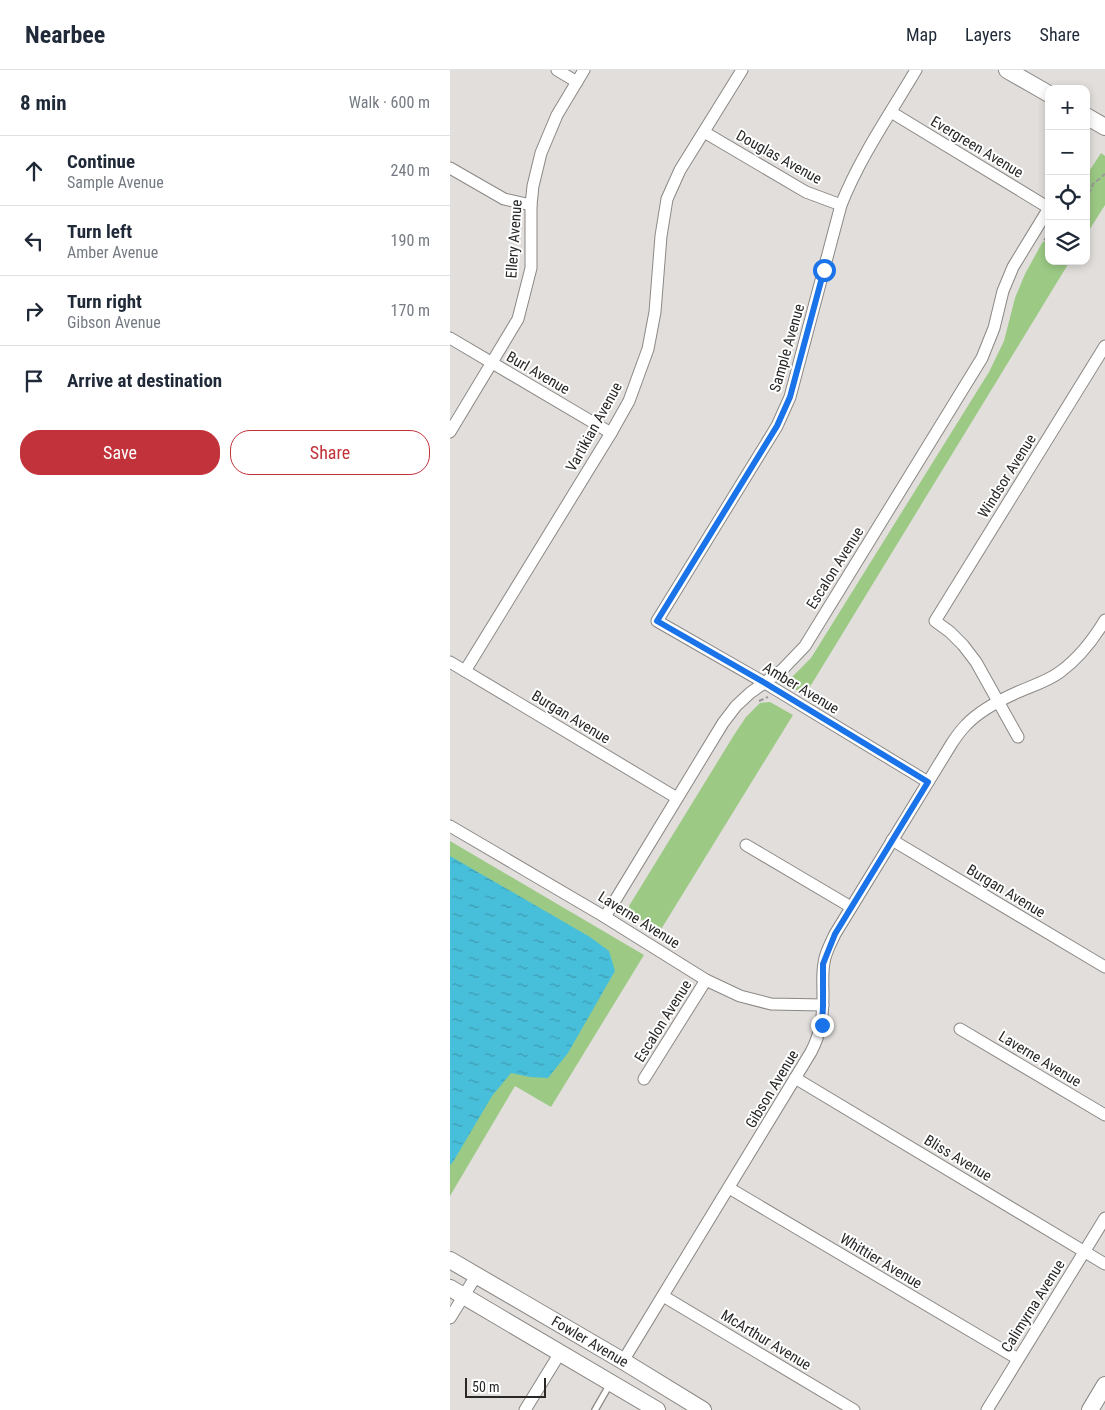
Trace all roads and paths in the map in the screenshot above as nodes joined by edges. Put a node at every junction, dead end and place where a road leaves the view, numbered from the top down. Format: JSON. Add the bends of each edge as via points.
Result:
{"nodes":[{"id":1,"x":557,"y":70,"type":"edge"},
{"id":2,"x":584,"y":70,"type":"edge"},
{"id":3,"x":742,"y":70,"type":"edge"},
{"id":4,"x":916,"y":70,"type":"edge"},
{"id":5,"x":1007,"y":70,"type":"edge"},
{"id":6,"x":577,"y":82,"type":"junction"},
{"id":7,"x":1045,"y":92,"type":"edge"},
{"id":8,"x":891,"y":112,"type":"junction"},
{"id":9,"x":1090,"y":118,"type":"edge"},
{"id":10,"x":1105,"y":127,"type":"edge"},
{"id":11,"x":704,"y":132,"type":"junction"},
{"id":12,"x":450,"y":168,"type":"edge"},
{"id":13,"x":1105,"y":174,"type":"edge"},
{"id":14,"x":1090,"y":191,"type":"edge"},
{"id":15,"x":531,"y":205,"type":"junction"},
{"id":16,"x":842,"y":205,"type":"junction"},
{"id":17,"x":1045,"y":206,"type":"edge"},
{"id":18,"x":1045,"y":215,"type":"edge"},
{"id":19,"x":450,"y":338,"type":"edge"},
{"id":20,"x":1105,"y":346,"type":"edge"},
{"id":21,"x":492,"y":363,"type":"junction"},
{"id":22,"x":450,"y":432,"type":"edge"},
{"id":23,"x":611,"y":433,"type":"junction"},
{"id":24,"x":1105,"y":620,"type":"edge"},
{"id":25,"x":657,"y":621,"type":"joint"},
{"id":26,"x":450,"y":662,"type":"edge"},
{"id":27,"x":465,"y":671,"type":"junction"},
{"id":28,"x":765,"y":683,"type":"junction"},
{"id":29,"x":998,"y":702,"type":"junction"},
{"id":30,"x":1018,"y":738,"type":"dead end"},
{"id":31,"x":928,"y":782,"type":"junction"},
{"id":32,"x":677,"y":798,"type":"junction"},
{"id":33,"x":450,"y":826,"type":"edge"},
{"id":34,"x":892,"y":840,"type":"junction"},
{"id":35,"x":746,"y":845,"type":"dead end"},
{"id":36,"x":851,"y":907,"type":"junction"},
{"id":37,"x":605,"y":917,"type":"junction"},
{"id":38,"x":1105,"y":967,"type":"edge"},
{"id":39,"x":706,"y":980,"type":"junction"},
{"id":40,"x":823,"y":1006,"type":"junction"},
{"id":41,"x":960,"y":1029,"type":"dead end"},
{"id":42,"x":795,"y":1078,"type":"junction"},
{"id":43,"x":644,"y":1079,"type":"dead end"},
{"id":44,"x":1105,"y":1115,"type":"edge"},
{"id":45,"x":729,"y":1188,"type":"junction"},
{"id":46,"x":1105,"y":1218,"type":"edge"},
{"id":47,"x":1085,"y":1252,"type":"junction"},
{"id":48,"x":450,"y":1260,"type":"edge"},
{"id":49,"x":1105,"y":1264,"type":"edge"},
{"id":50,"x":476,"y":1276,"type":"junction"},
{"id":51,"x":457,"y":1292,"type":"edge"},
{"id":52,"x":663,"y":1296,"type":"junction"},
{"id":53,"x":450,"y":1318,"type":"edge"},
{"id":54,"x":560,"y":1353,"type":"junction"},
{"id":55,"x":1018,"y":1360,"type":"junction"},
{"id":56,"x":623,"y":1361,"type":"junction"},
{"id":57,"x":611,"y":1382,"type":"junction"},
{"id":58,"x":1105,"y":1385,"type":"edge"},
{"id":59,"x":696,"y":1408,"type":"edge"},
{"id":60,"x":525,"y":1410,"type":"edge"},
{"id":61,"x":595,"y":1410,"type":"edge"},
{"id":62,"x":657,"y":1410,"type":"edge"},
{"id":63,"x":854,"y":1410,"type":"edge"},
{"id":64,"x":987,"y":1410,"type":"edge"},
{"id":65,"x":1090,"y":1410,"type":"edge"}],
"edges":[{"from":1,"to":6,"type":"street"},
{"from":2,"to":6,"type":"street","name":"Ellery Avenue"},
{"from":3,"to":11,"type":"street","name":"Vartikian Avenue"},
{"from":4,"to":8,"type":"street","name":"Sample Avenue"},
{"from":5,"to":7,"type":"main road"},
{"from":6,"to":15,"type":"street","name":"Ellery Avenue","via":[[557,115],[541,153]]},
{"from":8,"to":16,"type":"street","name":"Sample Avenue","via":[[864,157]]},
{"from":8,"to":17,"type":"street","name":"Evergreen Avenue"},
{"from":9,"to":10,"type":"main road"},
{"from":11,"to":16,"type":"street","name":"Douglas Avenue","via":[[806,192]]},
{"from":11,"to":23,"type":"street","name":"Vartikian Avenue","via":[[680,170],[667,199],[648,349],[629,401]]},
{"from":12,"to":15,"type":"street","via":[[504,199]]},
{"from":13,"to":14,"type":"path","via":[[1093,184]]},
{"from":15,"to":21,"type":"street","name":"Ellery Avenue","via":[[530,268],[518,319]]},
{"from":16,"to":25,"type":"street","name":"Sample Avenue","via":[[790,397],[777,426]]},
{"from":18,"to":28,"type":"street","name":"Escalon Avenue","via":[[1013,267],[982,358],[805,646]]},
{"from":19,"to":21,"type":"street","name":"Burl Avenue"},
{"from":20,"to":29,"type":"street","name":"Windsor Avenue","via":[[935,621],[963,645]]},
{"from":21,"to":22,"type":"street","name":"Ellery Avenue"},
{"from":21,"to":23,"type":"street","name":"Burl Avenue"},
{"from":23,"to":27,"type":"street","name":"Vartikian Avenue"},
{"from":24,"to":29,"type":"street","name":"Gibson Avenue","via":[[1079,657],[1059,673]]},
{"from":25,"to":28,"type":"street","name":"Amber Avenue"},
{"from":26,"to":27,"type":"street","name":"Burgan Avenue"},
{"from":27,"to":32,"type":"street","name":"Burgan Avenue"},
{"from":28,"to":31,"type":"street","name":"Amber Avenue"},
{"from":28,"to":32,"type":"street","name":"Escalon Avenue","via":[[736,706],[723,722]]},
{"from":29,"to":30,"type":"street"},
{"from":29,"to":31,"type":"street","name":"Gibson Avenue","via":[[966,725]]},
{"from":31,"to":34,"type":"street","name":"Gibson Avenue"},
{"from":32,"to":37,"type":"street","name":"Escalon Avenue"},
{"from":33,"to":37,"type":"street","name":"Laverne Avenue"},
{"from":34,"to":36,"type":"street","name":"Gibson Avenue"},
{"from":34,"to":38,"type":"street","name":"Burgan Avenue"},
{"from":35,"to":36,"type":"street"},
{"from":36,"to":40,"type":"street","name":"Gibson Avenue","via":[[823,964]]},
{"from":37,"to":39,"type":"street","name":"Laverne Avenue"},
{"from":39,"to":40,"type":"street","name":"Laverne Avenue","via":[[740,996],[771,1004]]},
{"from":39,"to":43,"type":"street","name":"Escalon Avenue"},
{"from":40,"to":42,"type":"street","name":"Gibson Avenue","via":[[818,1039]]},
{"from":41,"to":44,"type":"street","name":"Laverne Avenue"},
{"from":42,"to":45,"type":"street","name":"Gibson Avenue"},
{"from":42,"to":47,"type":"street","name":"Bliss Avenue"},
{"from":45,"to":52,"type":"street","name":"Gibson Avenue"},
{"from":45,"to":55,"type":"street","name":"Whittier Avenue"},
{"from":46,"to":47,"type":"street","name":"Calimyrna Avenue"},
{"from":47,"to":49,"type":"street","name":"Bliss Avenue"},
{"from":47,"to":55,"type":"street","name":"Calimyrna Avenue"},
{"from":48,"to":50,"type":"main road","name":"Fowler Avenue"},
{"from":50,"to":51,"type":"street"},
{"from":50,"to":56,"type":"main road","name":"Fowler Avenue"},
{"from":51,"to":53,"type":"street"},
{"from":51,"to":54,"type":"main road","name":"Fowler Avenue"},
{"from":52,"to":56,"type":"street","name":"Gibson Avenue"},
{"from":52,"to":63,"type":"street","name":"McArthur Avenue"},
{"from":54,"to":56,"type":"main road","via":[[581,1354],[612,1368]]},
{"from":54,"to":57,"type":"main road","name":"Fowler Avenue"},
{"from":54,"to":60,"type":"street"},
{"from":55,"to":64,"type":"street","name":"Calimyrna Avenue"},
{"from":56,"to":59,"type":"main road","name":"Fowler Avenue"},
{"from":57,"to":61,"type":"lane"},
{"from":57,"to":62,"type":"main road","name":"Fowler Avenue"},
{"from":58,"to":65,"type":"main road"}]}
